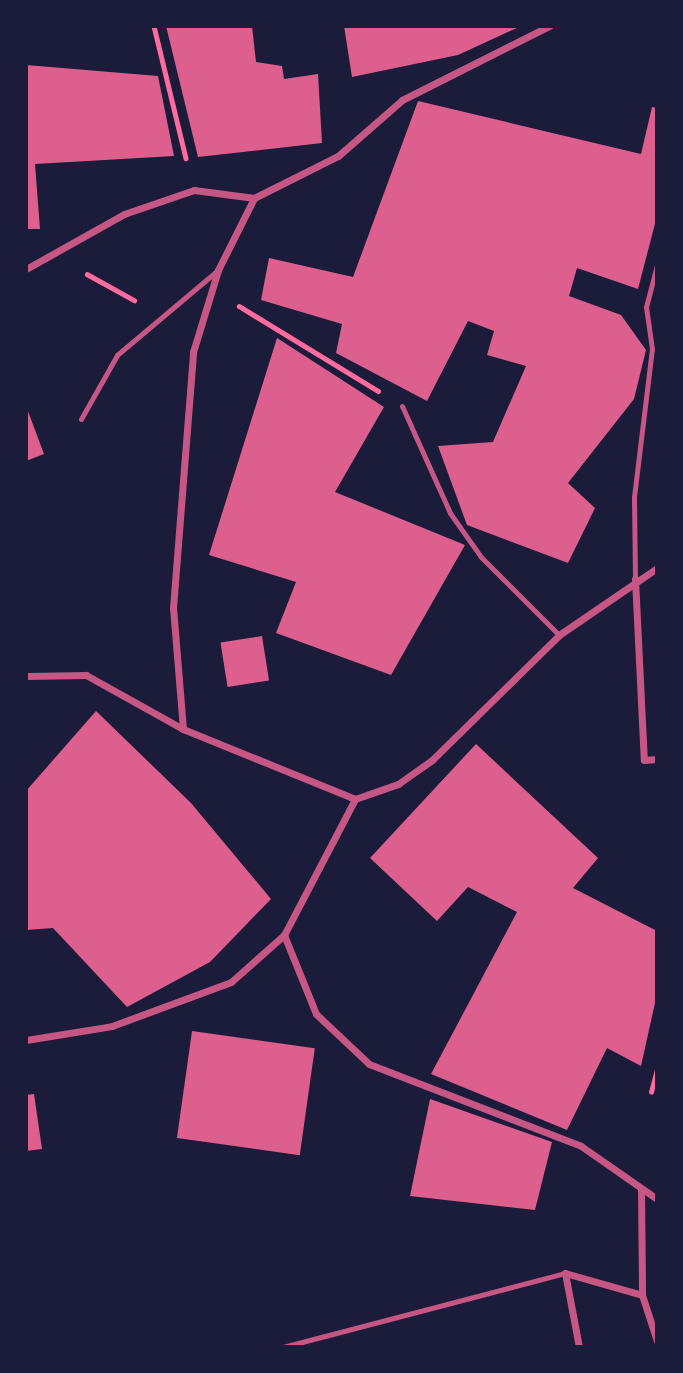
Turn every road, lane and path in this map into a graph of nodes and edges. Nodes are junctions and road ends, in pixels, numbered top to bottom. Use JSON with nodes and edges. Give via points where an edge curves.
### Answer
{"nodes":[{"id":1,"x":154,"y":26,"type":"edge"},
{"id":2,"x":549,"y":26,"type":"edge"},
{"id":3,"x":194,"y":190,"type":"junction"},
{"id":4,"x":254,"y":198,"type":"junction"},
{"id":5,"x":53,"y":254,"type":"junction"},
{"id":6,"x":657,"y":265,"type":"edge"},
{"id":7,"x":26,"y":269,"type":"edge"},
{"id":8,"x":218,"y":270,"type":"junction"},
{"id":9,"x":212,"y":289,"type":"junction"},
{"id":10,"x":160,"y":314,"type":"junction"},
{"id":11,"x":402,"y":406,"type":"joint"},
{"id":12,"x":81,"y":419,"type":"dead end"},
{"id":13,"x":657,"y":568,"type":"edge"},
{"id":14,"x":635,"y":579,"type":"junction"},
{"id":15,"x":559,"y":635,"type":"junction"},
{"id":16,"x":26,"y":676,"type":"edge"},
{"id":17,"x":183,"y":729,"type":"junction"},
{"id":18,"x":657,"y":759,"type":"edge"},
{"id":19,"x":355,"y":799,"type":"junction"},
{"id":20,"x":284,"y":935,"type":"junction"},
{"id":21,"x":26,"y":1040,"type":"edge"},
{"id":22,"x":657,"y":1070,"type":"edge"},
{"id":23,"x":651,"y":1092,"type":"dead end"},
{"id":24,"x":641,"y":1191,"type":"junction"},
{"id":25,"x":657,"y":1199,"type":"edge"},
{"id":26,"x":565,"y":1273,"type":"junction"},
{"id":27,"x":642,"y":1295,"type":"junction"},
{"id":28,"x":657,"y":1340,"type":"edge"},
{"id":29,"x":283,"y":1347,"type":"edge"},
{"id":30,"x":579,"y":1347,"type":"edge"}],
"edges":[{"from":1,"to":3,"type":"path"},
{"from":2,"to":4,"type":"street","via":[[402,100],[338,156]]},
{"from":3,"to":4,"type":"street"},
{"from":3,"to":5,"type":"street","via":[[124,214]]},
{"from":4,"to":8,"type":"street"},
{"from":5,"to":7,"type":"street"},
{"from":5,"to":10,"type":"path"},
{"from":6,"to":14,"type":"lane","via":[[646,307],[652,349],[634,497]]},
{"from":8,"to":9,"type":"street"},
{"from":8,"to":10,"type":"lane"},
{"from":9,"to":11,"type":"path"},
{"from":9,"to":17,"type":"street","via":[[193,352],[173,608]]},
{"from":10,"to":12,"type":"lane","via":[[117,355]]},
{"from":11,"to":15,"type":"lane","via":[[450,513],[481,557]]},
{"from":13,"to":14,"type":"street"},
{"from":14,"to":15,"type":"street"},
{"from":14,"to":18,"type":"street","via":[[644,760]]},
{"from":15,"to":19,"type":"street","via":[[432,760],[398,784]]},
{"from":16,"to":17,"type":"street","via":[[86,675]]},
{"from":17,"to":19,"type":"street"},
{"from":19,"to":20,"type":"street"},
{"from":20,"to":21,"type":"street","via":[[230,982],[112,1026]]},
{"from":20,"to":24,"type":"street","via":[[316,1014],[369,1064],[581,1146]]},
{"from":22,"to":23,"type":"path"},
{"from":24,"to":25,"type":"street"},
{"from":24,"to":27,"type":"street"},
{"from":26,"to":27,"type":"street"},
{"from":26,"to":29,"type":"lane"},
{"from":26,"to":30,"type":"street"},
{"from":27,"to":28,"type":"street"}]}
